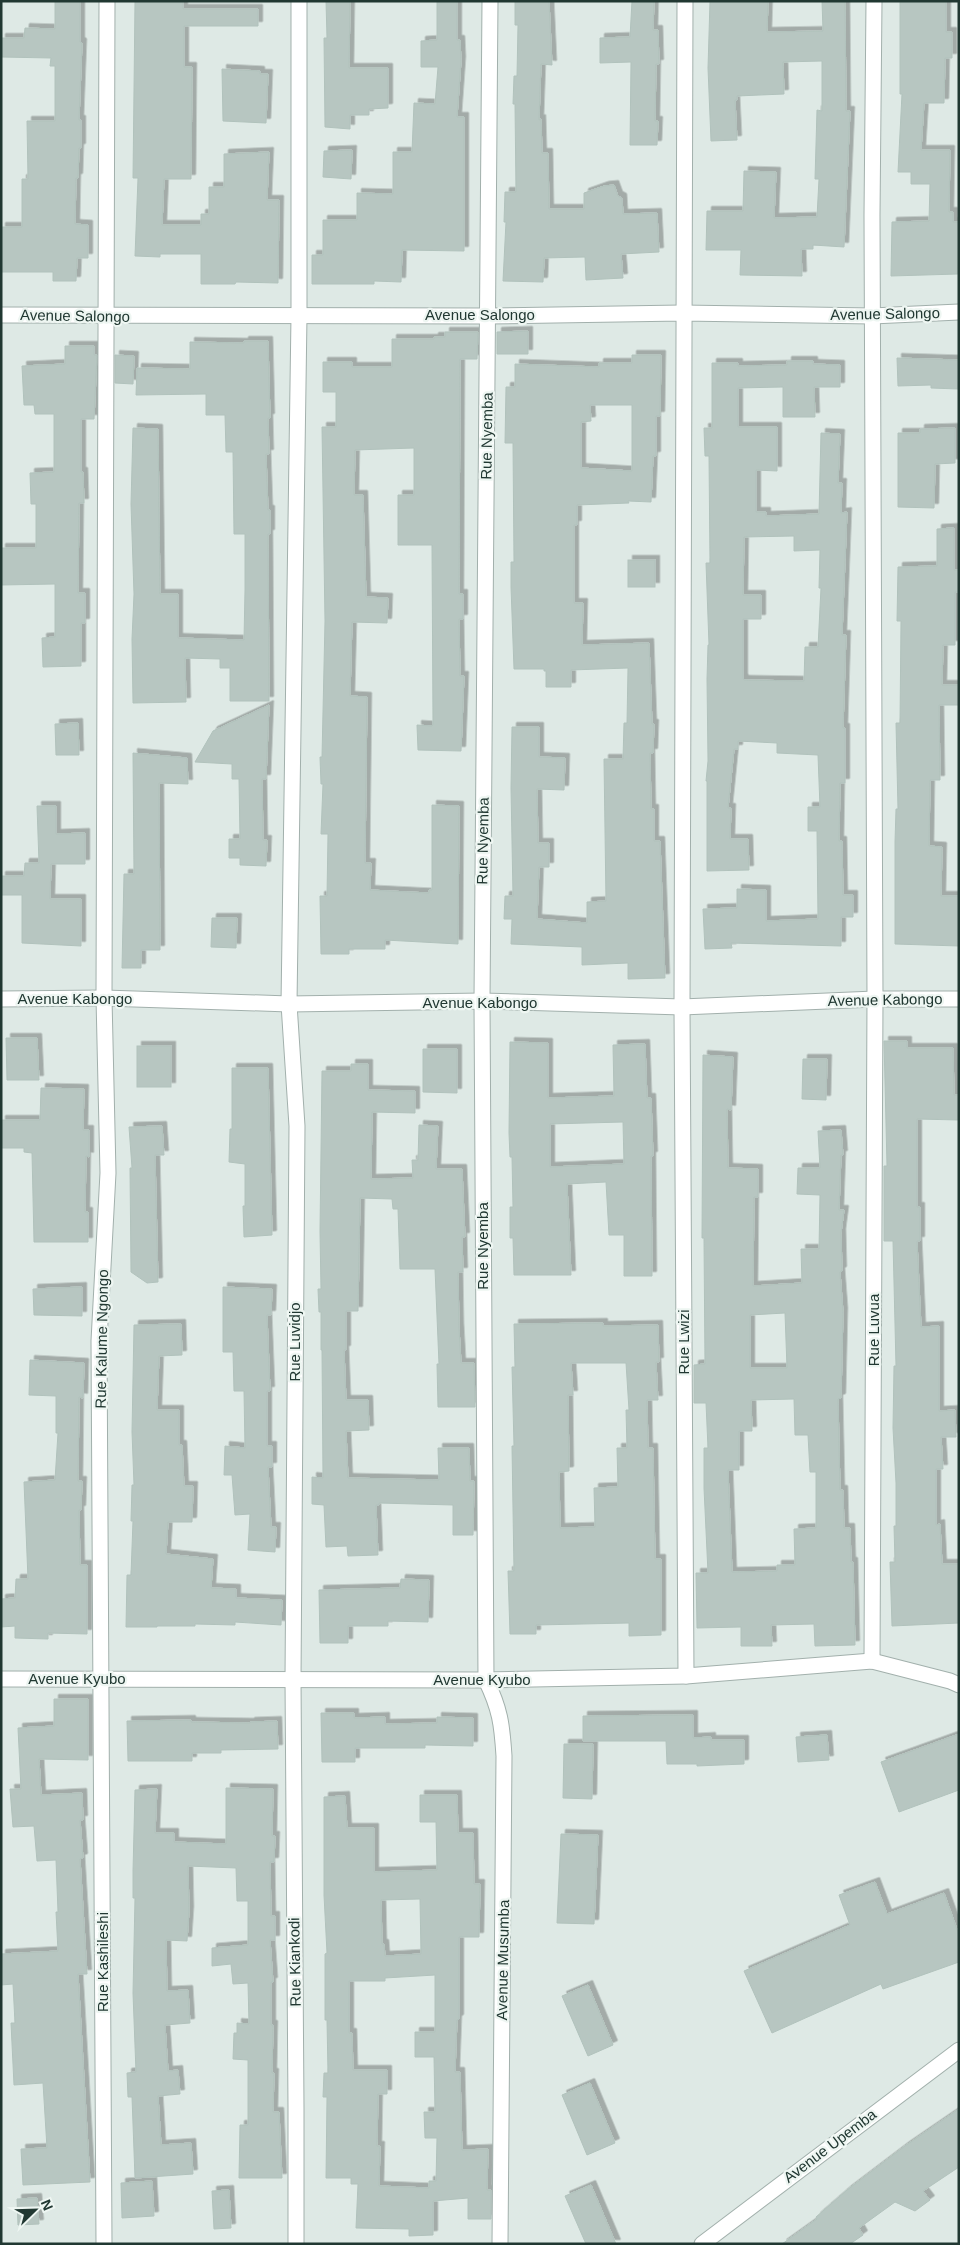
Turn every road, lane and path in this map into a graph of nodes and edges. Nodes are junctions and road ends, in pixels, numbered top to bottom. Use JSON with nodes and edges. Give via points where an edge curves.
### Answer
{"nodes":[{"id":1,"x":107,"y":1,"type":"edge"},
{"id":2,"x":299,"y":1,"type":"edge"},
{"id":3,"x":490,"y":1,"type":"edge"},
{"id":4,"x":684,"y":1,"type":"edge"},
{"id":5,"x":874,"y":1,"type":"edge"},
{"id":6,"x":682,"y":312,"type":"junction"},
{"id":7,"x":959,"y":312,"type":"edge"},
{"id":8,"x":1,"y":315,"type":"edge"},
{"id":9,"x":299,"y":316,"type":"junction"},
{"id":10,"x":488,"y":316,"type":"junction"},
{"id":11,"x":872,"y":316,"type":"junction"},
{"id":12,"x":107,"y":317,"type":"junction"},
{"id":13,"x":104,"y":998,"type":"junction"},
{"id":14,"x":1,"y":999,"type":"edge"},
{"id":15,"x":875,"y":999,"type":"junction"},
{"id":16,"x":959,"y":999,"type":"edge"},
{"id":17,"x":482,"y":1002,"type":"junction"},
{"id":18,"x":289,"y":1004,"type":"junction"},
{"id":19,"x":682,"y":1007,"type":"junction"},
{"id":20,"x":872,"y":1661,"type":"junction"},
{"id":21,"x":686,"y":1676,"type":"junction"},
{"id":22,"x":1,"y":1679,"type":"edge"},
{"id":23,"x":102,"y":1679,"type":"junction"},
{"id":24,"x":293,"y":1679,"type":"junction"},
{"id":25,"x":486,"y":1680,"type":"junction"},
{"id":26,"x":959,"y":1685,"type":"edge"},
{"id":27,"x":959,"y":2050,"type":"edge"},
{"id":28,"x":104,"y":2244,"type":"edge"},
{"id":29,"x":296,"y":2244,"type":"edge"},
{"id":30,"x":500,"y":2244,"type":"edge"},
{"id":31,"x":702,"y":2244,"type":"edge"}],
"edges":[{"from":1,"to":12,"type":"street","name":"Rue Kalume Ngongo"},
{"from":2,"to":9,"type":"street","name":"Rue Luvidjo"},
{"from":3,"to":10,"type":"street","name":"Rue Nyemba"},
{"from":4,"to":6,"type":"street","name":"Rue Lwizi"},
{"from":5,"to":11,"type":"street","name":"Rue Luvua"},
{"from":6,"to":10,"type":"street","name":"Avenue Salongo"},
{"from":6,"to":11,"type":"street","name":"Avenue Salongo"},
{"from":6,"to":19,"type":"street","name":"Rue Lwizi"},
{"from":7,"to":11,"type":"street","name":"Avenue Salongo"},
{"from":8,"to":12,"type":"street","name":"Avenue Salongo"},
{"from":9,"to":10,"type":"street","name":"Avenue Salongo"},
{"from":9,"to":12,"type":"street","name":"Avenue Salongo"},
{"from":9,"to":18,"type":"street","name":"Rue Luvidjo"},
{"from":10,"to":17,"type":"street","name":"Rue Nyemba"},
{"from":11,"to":15,"type":"street","name":"Rue Luvua"},
{"from":12,"to":13,"type":"street","name":"Rue Kalume Ngongo"},
{"from":13,"to":14,"type":"street","name":"Avenue Kabongo"},
{"from":13,"to":18,"type":"street","name":"Avenue Kabongo"},
{"from":13,"to":23,"type":"street","name":"Rue Kalume Ngongo","via":[[108,1173],[100,1341]]},
{"from":15,"to":16,"type":"street","name":"Avenue Kabongo"},
{"from":15,"to":19,"type":"street","name":"Avenue Kabongo"},
{"from":15,"to":20,"type":"street","name":"Rue Luvua"},
{"from":17,"to":18,"type":"street","name":"Avenue Kabongo"},
{"from":17,"to":19,"type":"street","name":"Avenue Kabongo"},
{"from":17,"to":25,"type":"street","name":"Rue Nyemba"},
{"from":18,"to":24,"type":"street","name":"Rue Luvidjo","via":[[297,1126]]},
{"from":19,"to":21,"type":"street","name":"Rue Lwizi"},
{"from":20,"to":21,"type":"street","name":"Avenue Kyubo"},
{"from":20,"to":26,"type":"street","name":"Avenue Kyubo"},
{"from":21,"to":25,"type":"street","name":"Avenue Kyubo"},
{"from":22,"to":23,"type":"street","name":"Avenue Kyubo"},
{"from":23,"to":24,"type":"street","name":"Avenue Kyubo"},
{"from":23,"to":28,"type":"street","name":"Rue Kashileshi"},
{"from":24,"to":25,"type":"street","name":"Avenue Kyubo"},
{"from":24,"to":29,"type":"street","name":"Rue Kiankodi"},
{"from":25,"to":30,"type":"street","name":"Avenue Musumba","via":[[498,1703],[504,1756]]},
{"from":27,"to":31,"type":"street","name":"Avenue Upemba"}]}
